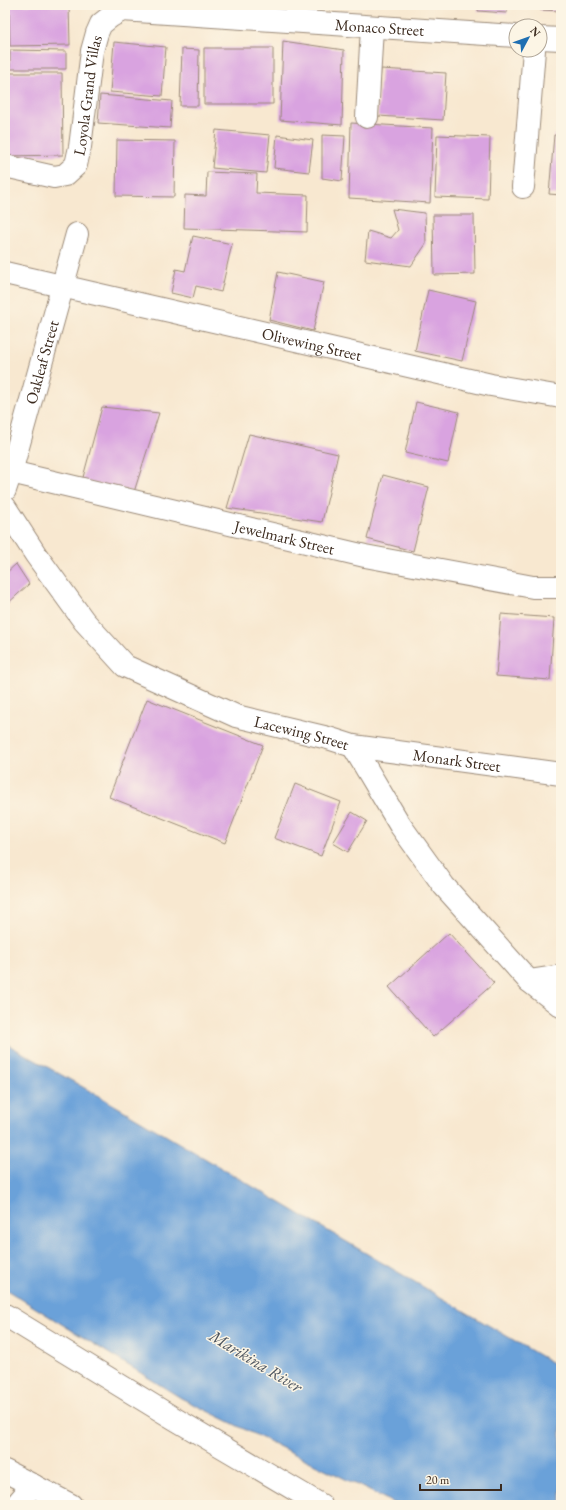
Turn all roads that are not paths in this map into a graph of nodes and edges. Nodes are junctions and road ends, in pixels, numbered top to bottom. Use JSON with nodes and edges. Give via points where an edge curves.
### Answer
{"nodes":[{"id":1,"x":123,"y":8,"type":"edge"},
{"id":2,"x":372,"y":26,"type":"junction"},
{"id":3,"x":508,"y":35,"type":"edge"},
{"id":4,"x":548,"y":38,"type":"edge"},
{"id":5,"x":561,"y":39,"type":"edge"},
{"id":6,"x":533,"y":58,"type":"edge"},
{"id":7,"x":367,"y":117,"type":"dead end"},
{"id":8,"x":5,"y":166,"type":"edge"},
{"id":9,"x":523,"y":187,"type":"dead end"},
{"id":10,"x":77,"y":234,"type":"dead end"},
{"id":11,"x":5,"y":273,"type":"edge"},
{"id":12,"x":63,"y":287,"type":"junction"},
{"id":13,"x":561,"y":397,"type":"edge"},
{"id":14,"x":8,"y":481,"type":"edge"},
{"id":15,"x":5,"y":507,"type":"edge"},
{"id":16,"x":561,"y":588,"type":"edge"},
{"id":17,"x":353,"y":746,"type":"junction"},
{"id":18,"x":561,"y":774,"type":"edge"},
{"id":19,"x":561,"y":976,"type":"edge"},
{"id":20,"x":529,"y":981,"type":"junction"},
{"id":21,"x":561,"y":1006,"type":"edge"},
{"id":22,"x":5,"y":1315,"type":"edge"},
{"id":23,"x":5,"y":1470,"type":"edge"},
{"id":24,"x":33,"y":1485,"type":"junction"},
{"id":25,"x":16,"y":1505,"type":"edge"},
{"id":26,"x":71,"y":1505,"type":"edge"},
{"id":27,"x":321,"y":1505,"type":"edge"}],
"edges":[{"from":1,"to":2,"type":"street","name":"Monaco Street"},
{"from":1,"to":8,"type":"street","name":"Loyola Grand Villas","via":[[101,24],[97,33],[92,51],[76,165],[66,175],[54,177]]},
{"from":2,"to":3,"type":"street","name":"Monaco Street"},
{"from":2,"to":7,"type":"street"},
{"from":4,"to":5,"type":"street"},
{"from":6,"to":9,"type":"street"},
{"from":10,"to":12,"type":"street","name":"Oakleaf Street"},
{"from":11,"to":12,"type":"street"},
{"from":12,"to":13,"type":"street","name":"Olivewing Street","via":[[491,385]]},
{"from":12,"to":14,"type":"street","name":"Oakleaf Street"},
{"from":14,"to":16,"type":"street","name":"Jewelmark Street","via":[[365,556],[533,587]]},
{"from":15,"to":17,"type":"street","name":"Lacewing Street","via":[[84,621],[126,666],[236,716]]},
{"from":17,"to":18,"type":"street","name":"Monark Street"},
{"from":17,"to":20,"type":"street","name":"Lacewing Street","via":[[400,826],[440,880]]},
{"from":19,"to":20,"type":"street"},
{"from":20,"to":21,"type":"street","name":"Lacewing Street"},
{"from":22,"to":27,"type":"street"},
{"from":23,"to":24,"type":"street"},
{"from":24,"to":25,"type":"street"},
{"from":24,"to":26,"type":"street"}]}
